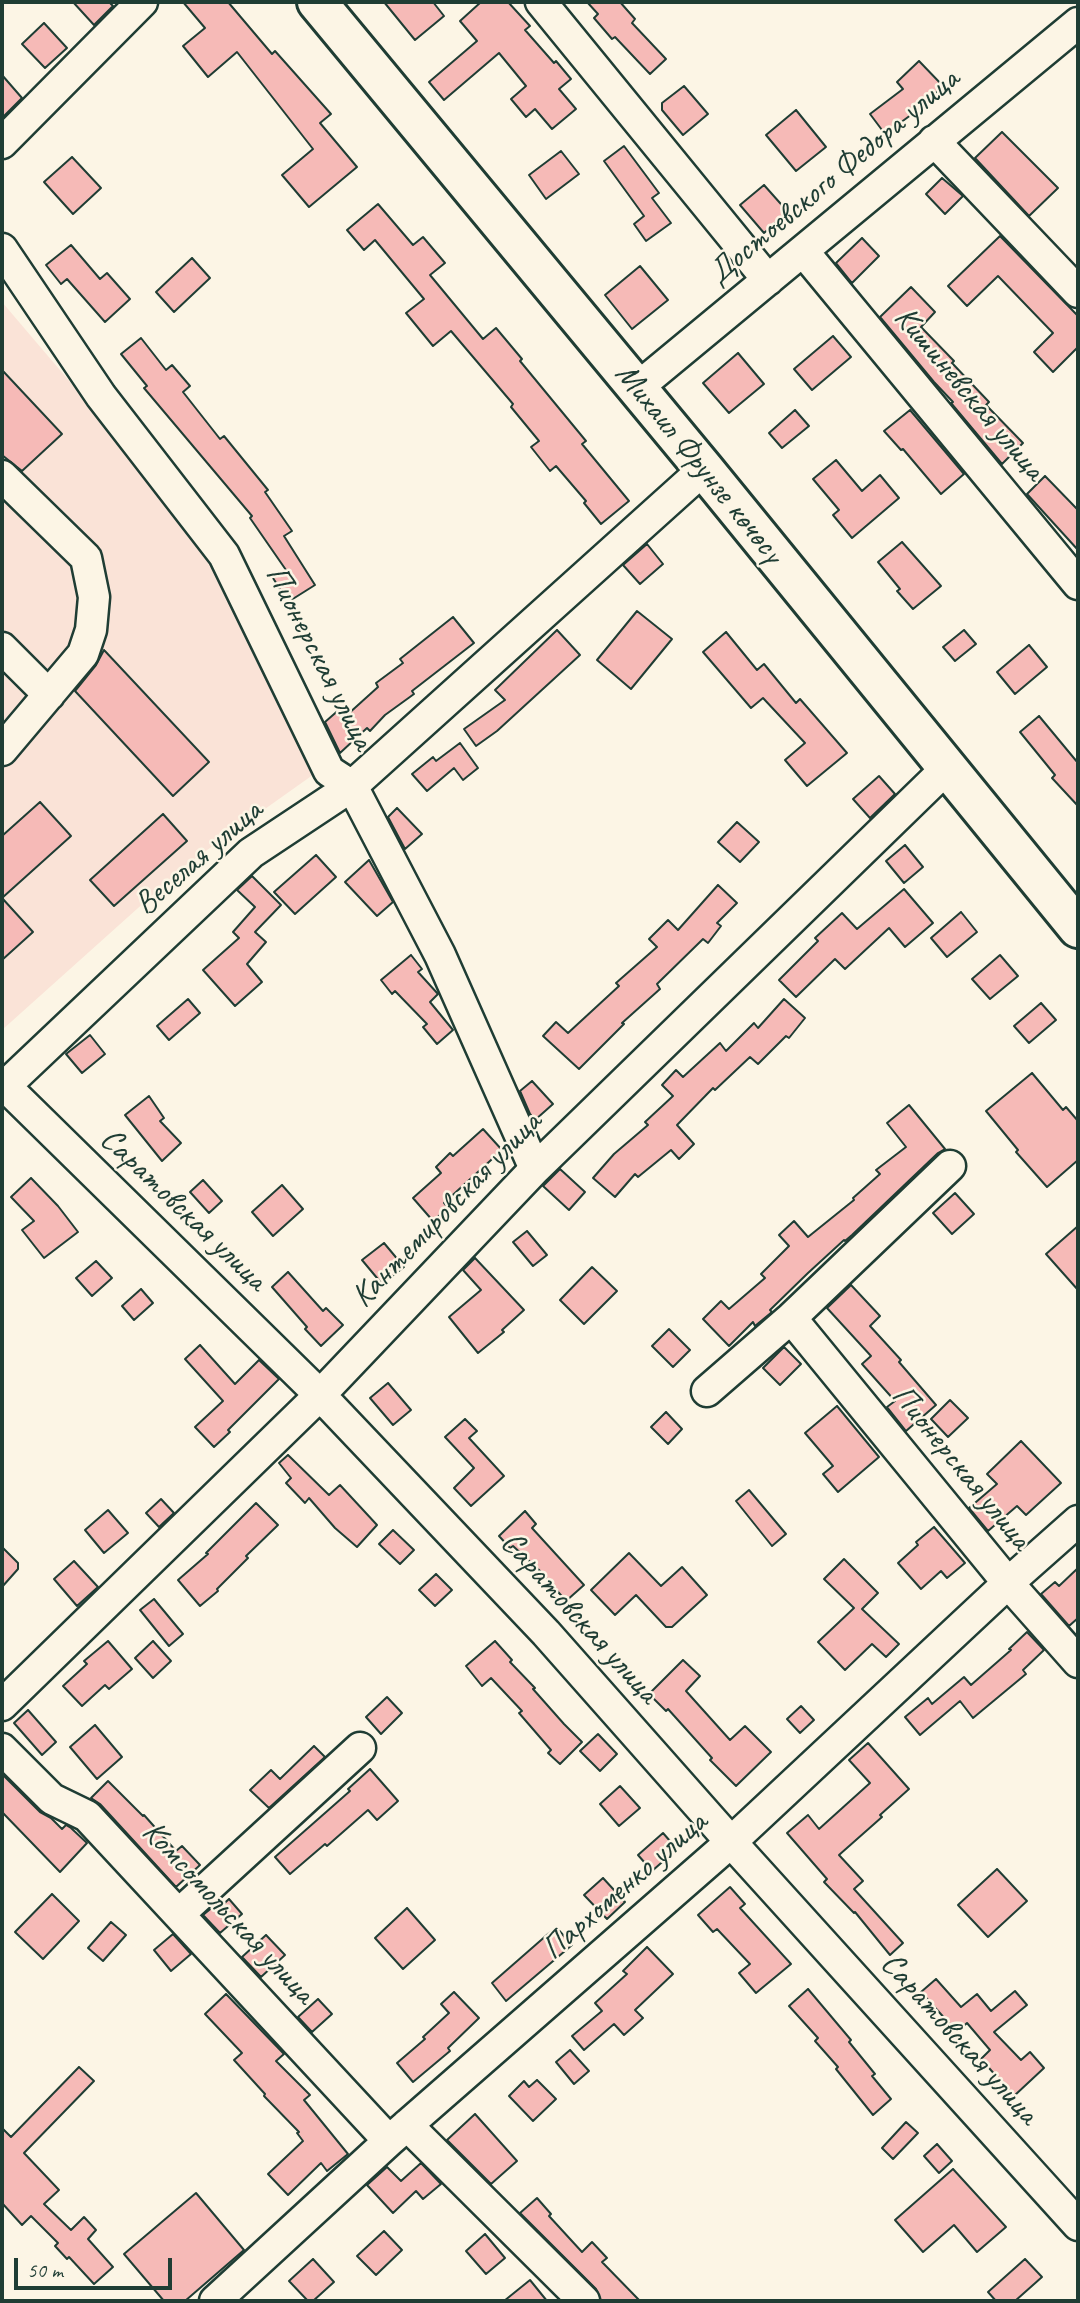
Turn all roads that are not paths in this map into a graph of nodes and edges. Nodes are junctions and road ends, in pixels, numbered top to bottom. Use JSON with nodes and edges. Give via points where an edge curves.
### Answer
{"nodes":[{"id":1,"x":142,"y":2,"type":"edge"},
{"id":2,"x":317,"y":2,"type":"edge"},
{"id":3,"x":541,"y":2,"type":"edge"},
{"id":4,"x":1078,"y":23,"type":"edge"},
{"id":5,"x":934,"y":141,"type":"junction"},
{"id":6,"x":2,"y":143,"type":"edge"},
{"id":7,"x":2,"y":249,"type":"edge"},
{"id":8,"x":803,"y":251,"type":"junction"},
{"id":9,"x":768,"y":280,"type":"junction"},
{"id":10,"x":1078,"y":292,"type":"edge"},
{"id":11,"x":637,"y":388,"type":"junction"},
{"id":12,"x":704,"y":469,"type":"junction"},
{"id":13,"x":2,"y":476,"type":"edge"},
{"id":14,"x":1078,"y":584,"type":"edge"},
{"id":15,"x":2,"y":648,"type":"edge"},
{"id":16,"x":49,"y":695,"type":"junction"},
{"id":17,"x":2,"y":750,"type":"edge"},
{"id":18,"x":948,"y":767,"type":"junction"},
{"id":19,"x":352,"y":786,"type":"junction"},
{"id":20,"x":1078,"y":928,"type":"edge"},
{"id":21,"x":3,"y":1086,"type":"edge"},
{"id":22,"x":950,"y":1166,"type":"dead end"},
{"id":23,"x":535,"y":1169,"type":"junction"},
{"id":24,"x":791,"y":1318,"type":"junction"},
{"id":25,"x":707,"y":1391,"type":"dead end"},
{"id":26,"x":320,"y":1395,"type":"junction"},
{"id":27,"x":1078,"y":1521,"type":"edge"},
{"id":28,"x":1008,"y":1583,"type":"junction"},
{"id":29,"x":1078,"y":1662,"type":"edge"},
{"id":30,"x":2,"y":1705,"type":"edge"},
{"id":31,"x":360,"y":1748,"type":"dead end"},
{"id":32,"x":2,"y":1749,"type":"edge"},
{"id":33,"x":731,"y":1842,"type":"junction"},
{"id":34,"x":179,"y":1914,"type":"junction"},
{"id":35,"x":398,"y":2133,"type":"junction"},
{"id":36,"x":1078,"y":2225,"type":"edge"},
{"id":37,"x":215,"y":2301,"type":"edge"},
{"id":38,"x":584,"y":2301,"type":"edge"}],
"edges":[{"from":1,"to":6,"type":"street"},
{"from":2,"to":11,"type":"main road","name":"Михаил Фрунзе көчөсү"},
{"from":3,"to":9,"type":"street"},
{"from":4,"to":5,"type":"street","name":"Достоевского Федора улица"},
{"from":5,"to":8,"type":"street","name":"Достоевского Федора улица"},
{"from":5,"to":10,"type":"street"},
{"from":7,"to":19,"type":"street","name":"Пионерская улица","via":[[102,396],[224,555],[329,771]]},
{"from":8,"to":9,"type":"street","name":"Достоевского Федора улица"},
{"from":8,"to":14,"type":"street","name":"Кишиневская улица"},
{"from":9,"to":11,"type":"street","name":"Достоевского Федора улица"},
{"from":11,"to":12,"type":"main road","name":"Михаил Фрунзе көчөсү"},
{"from":12,"to":18,"type":"main road","name":"Михаил Фрунзе көчөсү"},
{"from":12,"to":19,"type":"street","name":"Веселая улица"},
{"from":13,"to":16,"type":"street","via":[[86,558],[94,597],[91,630],[83,654]]},
{"from":15,"to":16,"type":"street"},
{"from":16,"to":17,"type":"street"},
{"from":18,"to":20,"type":"main road","name":"Михаил Фрунзе көчөсү"},
{"from":18,"to":23,"type":"street","name":"Кантемировская улица"},
{"from":19,"to":21,"type":"street","name":"Веселая улица","via":[[251,853]]},
{"from":19,"to":23,"type":"street","name":"Пионерская улица","via":[[440,955]]},
{"from":21,"to":26,"type":"street","name":"Саратовская улица"},
{"from":22,"to":24,"type":"street"},
{"from":23,"to":26,"type":"street","name":"Кантемировская улица"},
{"from":24,"to":25,"type":"street"},
{"from":24,"to":28,"type":"street","name":"Пионерская улица"},
{"from":26,"to":30,"type":"street","name":"Кантемировская улица"},
{"from":26,"to":33,"type":"street","name":"Саратовская улица","via":[[546,1633]]},
{"from":27,"to":28,"type":"street","name":"Пархоменко улица"},
{"from":28,"to":29,"type":"street","name":"Пионерская улица"},
{"from":28,"to":33,"type":"street","name":"Пархоменко улица"},
{"from":31,"to":34,"type":"street"},
{"from":32,"to":34,"type":"street","name":"Комсомольская улица","via":[[52,1799],[87,1816]]},
{"from":33,"to":35,"type":"street","name":"Пархоменко улица"},
{"from":33,"to":36,"type":"street","name":"Саратовская улица"},
{"from":34,"to":35,"type":"street","name":"Комсомольская улица"},
{"from":35,"to":37,"type":"street","name":"Пархоменко улица"},
{"from":35,"to":38,"type":"street","name":"Комсомольская улица"}]}
